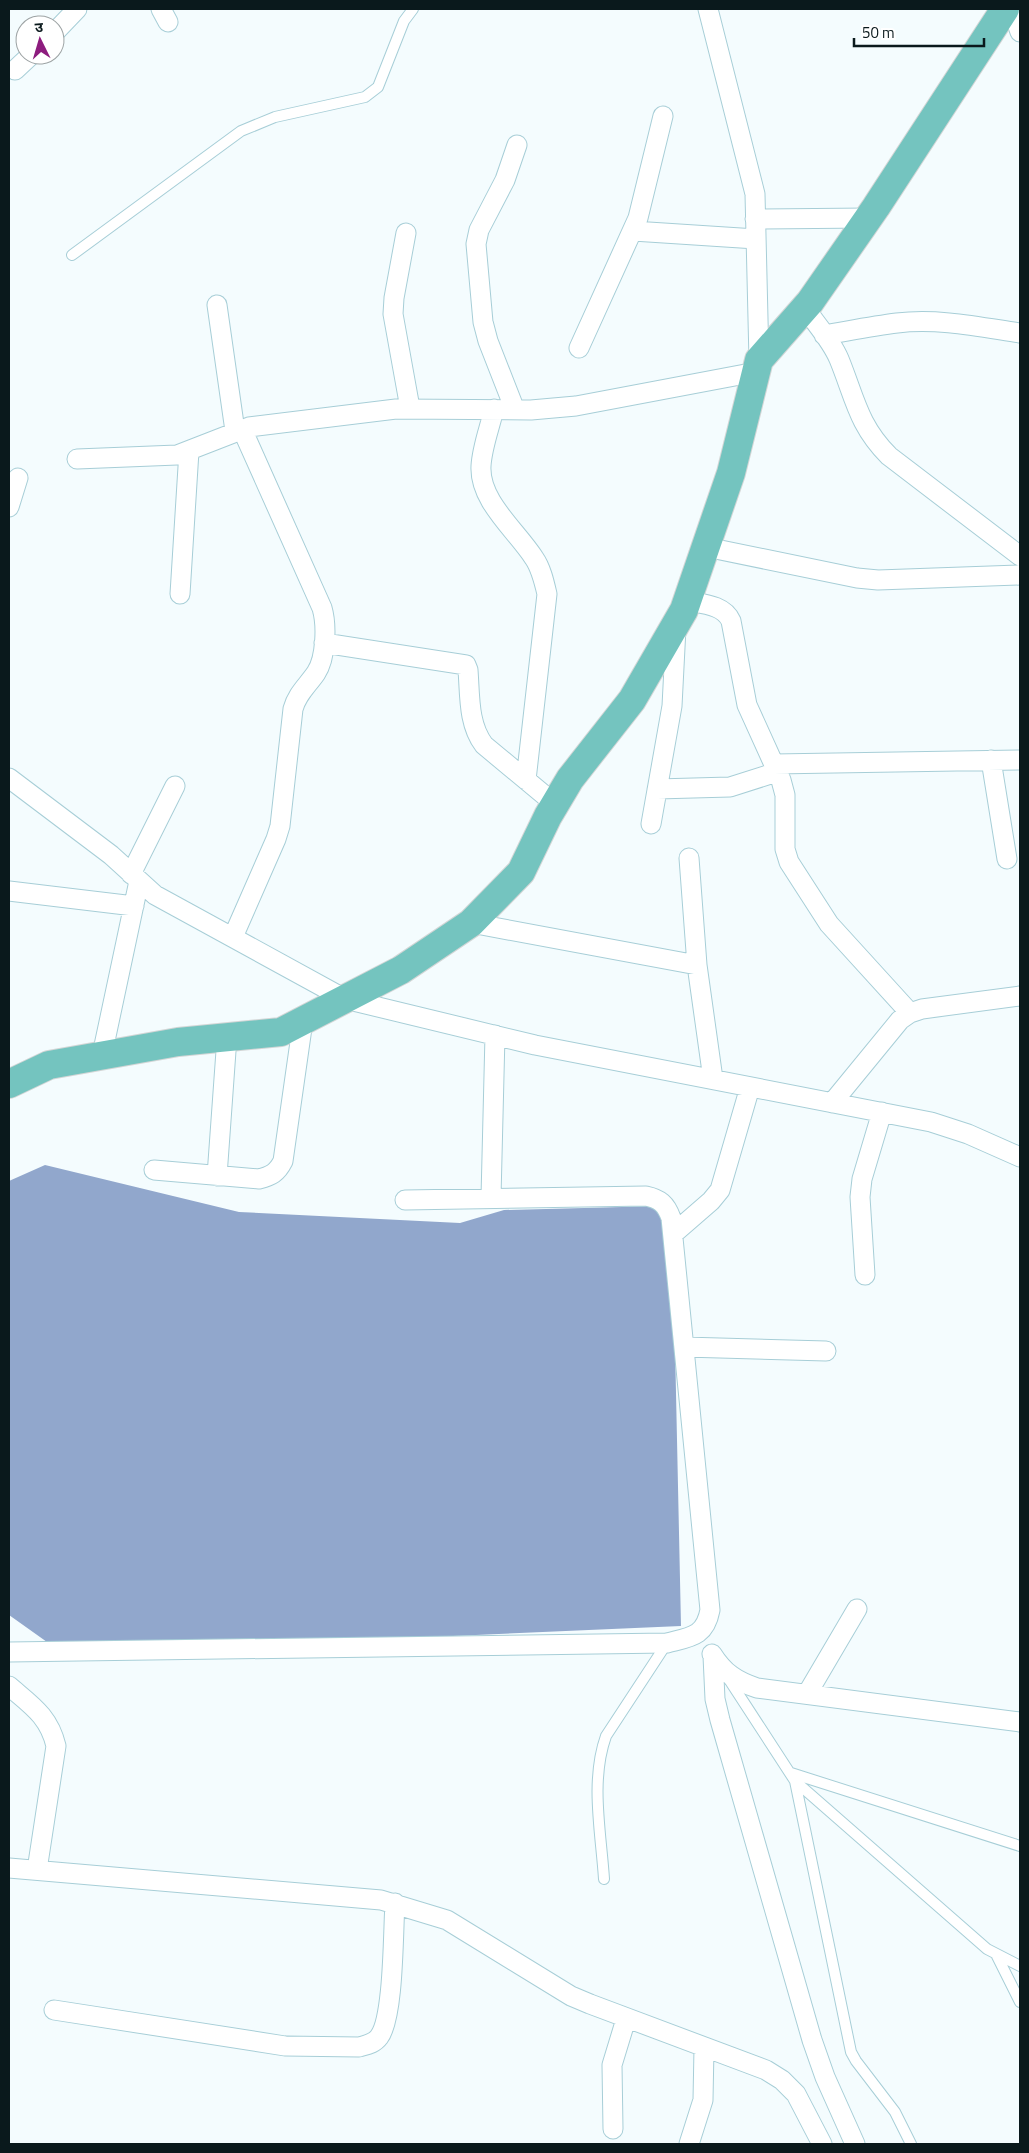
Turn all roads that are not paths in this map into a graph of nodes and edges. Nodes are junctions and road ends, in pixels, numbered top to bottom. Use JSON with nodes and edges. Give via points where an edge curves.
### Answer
{"nodes":[{"id":1,"x":77,"y":9,"type":"edge"},
{"id":2,"x":412,"y":9,"type":"edge"},
{"id":3,"x":708,"y":9,"type":"edge"},
{"id":4,"x":1005,"y":9,"type":"edge"},
{"id":5,"x":1012,"y":9,"type":"edge"},
{"id":6,"x":65,"y":22,"type":"edge"},
{"id":7,"x":1020,"y":32,"type":"edge"},
{"id":8,"x":20,"y":65,"type":"edge"},
{"id":9,"x":15,"y":70,"type":"dead end"},
{"id":10,"x":663,"y":116,"type":"dead end"},
{"id":11,"x":517,"y":145,"type":"dead end"},
{"id":12,"x":868,"y":218,"type":"junction"},
{"id":13,"x":755,"y":219,"type":"junction"},
{"id":14,"x":633,"y":231,"type":"junction"},
{"id":15,"x":406,"y":233,"type":"dead end"},
{"id":16,"x":756,"y":239,"type":"junction"},
{"id":17,"x":72,"y":255,"type":"dead end"},
{"id":18,"x":217,"y":305,"type":"dead end"},
{"id":19,"x":804,"y":308,"type":"junction"},
{"id":20,"x":1020,"y":333,"type":"edge"},
{"id":21,"x":824,"y":335,"type":"junction"},
{"id":22,"x":579,"y":348,"type":"dead end"},
{"id":23,"x":757,"y":366,"type":"junction"},
{"id":24,"x":410,"y":408,"type":"junction"},
{"id":25,"x":494,"y":409,"type":"junction"},
{"id":26,"x":515,"y":410,"type":"junction"},
{"id":27,"x":238,"y":430,"type":"junction"},
{"id":28,"x":189,"y":451,"type":"junction"},
{"id":29,"x":77,"y":459,"type":"dead end"},
{"id":30,"x":18,"y":478,"type":"dead end"},
{"id":31,"x":9,"y":507,"type":"edge"},
{"id":32,"x":706,"y":547,"type":"junction"},
{"id":33,"x":1020,"y":556,"type":"edge"},
{"id":34,"x":1020,"y":575,"type":"edge"},
{"id":35,"x":180,"y":594,"type":"dead end"},
{"id":36,"x":682,"y":612,"type":"junction"},
{"id":37,"x":324,"y":643,"type":"junction"},
{"id":38,"x":992,"y":760,"type":"junction"},
{"id":39,"x":1020,"y":760,"type":"edge"},
{"id":40,"x":775,"y":768,"type":"junction"},
{"id":41,"x":9,"y":778,"type":"edge"},
{"id":42,"x":526,"y":780,"type":"junction"},
{"id":43,"x":175,"y":786,"type":"dead end"},
{"id":44,"x":657,"y":789,"type":"junction"},
{"id":45,"x":555,"y":804,"type":"junction"},
{"id":46,"x":651,"y":824,"type":"dead end"},
{"id":47,"x":689,"y":858,"type":"dead end"},
{"id":48,"x":1007,"y":859,"type":"dead end"},
{"id":49,"x":135,"y":878,"type":"junction"},
{"id":50,"x":9,"y":891,"type":"edge"},
{"id":51,"x":134,"y":906,"type":"junction"},
{"id":52,"x":471,"y":923,"type":"junction"},
{"id":53,"x":232,"y":937,"type":"junction"},
{"id":54,"x":697,"y":965,"type":"junction"},
{"id":55,"x":1020,"y":996,"type":"edge"},
{"id":56,"x":345,"y":999,"type":"junction"},
{"id":57,"x":910,"y":1013,"type":"junction"},
{"id":58,"x":303,"y":1021,"type":"junction"},
{"id":59,"x":494,"y":1035,"type":"junction"},
{"id":60,"x":227,"y":1037,"type":"junction"},
{"id":61,"x":102,"y":1055,"type":"junction"},
{"id":62,"x":713,"y":1079,"type":"junction"},
{"id":63,"x":9,"y":1084,"type":"edge"},
{"id":64,"x":750,"y":1087,"type":"junction"},
{"id":65,"x":832,"y":1103,"type":"junction"},
{"id":66,"x":882,"y":1112,"type":"junction"},
{"id":67,"x":1020,"y":1157,"type":"edge"},
{"id":68,"x":154,"y":1170,"type":"dead end"},
{"id":69,"x":217,"y":1176,"type":"junction"},
{"id":70,"x":491,"y":1197,"type":"junction"},
{"id":71,"x":405,"y":1200,"type":"dead end"},
{"id":72,"x":673,"y":1234,"type":"junction"},
{"id":73,"x":865,"y":1275,"type":"dead end"},
{"id":74,"x":684,"y":1347,"type":"junction"},
{"id":75,"x":826,"y":1351,"type":"dead end"},
{"id":76,"x":857,"y":1609,"type":"dead end"},
{"id":77,"x":699,"y":1634,"type":"junction"},
{"id":78,"x":666,"y":1643,"type":"junction"},
{"id":79,"x":9,"y":1652,"type":"edge"},
{"id":80,"x":717,"y":1662,"type":"junction"},
{"id":81,"x":9,"y":1686,"type":"edge"},
{"id":82,"x":807,"y":1694,"type":"junction"},
{"id":83,"x":1020,"y":1722,"type":"edge"},
{"id":84,"x":793,"y":1777,"type":"junction"},
{"id":85,"x":1020,"y":1846,"type":"edge"},
{"id":86,"x":9,"y":1868,"type":"edge"},
{"id":87,"x":37,"y":1870,"type":"junction"},
{"id":88,"x":604,"y":1879,"type":"dead end"},
{"id":89,"x":395,"y":1904,"type":"junction"},
{"id":90,"x":997,"y":1956,"type":"junction"},
{"id":91,"x":1020,"y":1966,"type":"edge"},
{"id":92,"x":1020,"y":2002,"type":"edge"},
{"id":93,"x":54,"y":2010,"type":"dead end"},
{"id":94,"x":626,"y":2019,"type":"junction"},
{"id":95,"x":704,"y":2048,"type":"junction"},
{"id":96,"x":613,"y":2129,"type":"dead end"},
{"id":97,"x":689,"y":2144,"type":"edge"},
{"id":98,"x":822,"y":2144,"type":"edge"},
{"id":99,"x":855,"y":2144,"type":"edge"},
{"id":100,"x":911,"y":2144,"type":"edge"}],
"edges":[{"from":1,"to":6,"type":"street"},
{"from":2,"to":17,"type":"lane","via":[[404,21],[378,87],[365,97],[275,117],[241,131]]},
{"from":3,"to":13,"type":"street","via":[[752,179]]},
{"from":4,"to":12,"type":"main road"},
{"from":5,"to":7,"type":"street"},
{"from":8,"to":9,"type":"street"},
{"from":10,"to":14,"type":"street"},
{"from":11,"to":26,"type":"street","via":[[506,180],[484,217],[476,244],[483,322]]},
{"from":12,"to":13,"type":"street"},
{"from":12,"to":19,"type":"main road"},
{"from":13,"to":16,"type":"street"},
{"from":14,"to":16,"type":"street"},
{"from":14,"to":22,"type":"street"},
{"from":15,"to":24,"type":"street","via":[[393,314]]},
{"from":16,"to":23,"type":"street"},
{"from":18,"to":27,"type":"street"},
{"from":19,"to":21,"type":"street"},
{"from":19,"to":23,"type":"main road"},
{"from":20,"to":21,"type":"street","via":[[927,322],[898,323]]},
{"from":21,"to":33,"type":"street","via":[[839,358],[863,425],[874,441],[889,456]]},
{"from":23,"to":26,"type":"street","via":[[576,406]]},
{"from":23,"to":32,"type":"main road","via":[[731,473]]},
{"from":24,"to":25,"type":"street"},
{"from":24,"to":27,"type":"street"},
{"from":25,"to":26,"type":"street"},
{"from":25,"to":42,"type":"street","via":[[481,465],[483,482],[489,497],[535,559],[547,594]]},
{"from":27,"to":28,"type":"street"},
{"from":27,"to":37,"type":"street","via":[[322,608],[326,627]]},
{"from":28,"to":29,"type":"street"},
{"from":28,"to":35,"type":"street"},
{"from":30,"to":31,"type":"street"},
{"from":32,"to":34,"type":"street","via":[[878,580]]},
{"from":32,"to":36,"type":"main road"},
{"from":36,"to":40,"type":"street","via":[[721,609],[728,613],[747,705]]},
{"from":36,"to":44,"type":"street","via":[[672,706]]},
{"from":36,"to":45,"type":"main road","via":[[632,700],[570,779]]},
{"from":37,"to":42,"type":"street","via":[[466,665],[476,735]]},
{"from":37,"to":53,"type":"street","via":[[319,668],[299,694],[293,709],[276,839]]},
{"from":38,"to":39,"type":"street"},
{"from":38,"to":40,"type":"street"},
{"from":38,"to":48,"type":"street"},
{"from":40,"to":44,"type":"street","via":[[730,787]]},
{"from":40,"to":57,"type":"street","via":[[785,795],[784,838],[789,862],[829,924]]},
{"from":41,"to":49,"type":"street","via":[[111,855]]},
{"from":42,"to":45,"type":"street"},
{"from":43,"to":49,"type":"street"},
{"from":44,"to":46,"type":"street"},
{"from":45,"to":52,"type":"main road","via":[[520,872]]},
{"from":47,"to":54,"type":"street"},
{"from":49,"to":51,"type":"street"},
{"from":49,"to":53,"type":"street","via":[[155,895]]},
{"from":50,"to":51,"type":"street"},
{"from":51,"to":61,"type":"street"},
{"from":52,"to":54,"type":"street"},
{"from":52,"to":56,"type":"main road","via":[[401,970]]},
{"from":53,"to":56,"type":"street"},
{"from":54,"to":62,"type":"street"},
{"from":55,"to":57,"type":"street"},
{"from":56,"to":58,"type":"main road"},
{"from":56,"to":59,"type":"street"},
{"from":57,"to":65,"type":"street","via":[[900,1020]]},
{"from":58,"to":60,"type":"main road","via":[[281,1032]]},
{"from":58,"to":69,"type":"street","via":[[283,1161],[270,1176],[259,1179]]},
{"from":59,"to":62,"type":"street"},
{"from":59,"to":70,"type":"street"},
{"from":60,"to":61,"type":"main road"},
{"from":60,"to":69,"type":"street"},
{"from":61,"to":63,"type":"main road","via":[[49,1065]]},
{"from":62,"to":64,"type":"street"},
{"from":64,"to":65,"type":"street"},
{"from":64,"to":72,"type":"street","via":[[720,1190]]},
{"from":65,"to":66,"type":"street"},
{"from":66,"to":67,"type":"street","via":[[968,1134]]},
{"from":66,"to":73,"type":"street","via":[[862,1179],[860,1197]]},
{"from":68,"to":69,"type":"street"},
{"from":70,"to":71,"type":"street"},
{"from":70,"to":72,"type":"street","via":[[658,1198],[671,1218]]},
{"from":72,"to":74,"type":"street"},
{"from":74,"to":75,"type":"street"},
{"from":74,"to":77,"type":"street","via":[[710,1610],[708,1622]]},
{"from":76,"to":82,"type":"street"},
{"from":77,"to":78,"type":"street"},
{"from":77,"to":80,"type":"street"},
{"from":78,"to":79,"type":"street"},
{"from":78,"to":88,"type":"lane","via":[[606,1736],[600,1751],[597,1771]]},
{"from":80,"to":82,"type":"street","via":[[740,1683]]},
{"from":80,"to":84,"type":"lane"},
{"from":80,"to":99,"type":"street","via":[[715,1699],[720,1720],[807,2021],[825,2077]]},
{"from":81,"to":87,"type":"street","via":[[44,1717],[56,1746]]},
{"from":82,"to":83,"type":"street"},
{"from":84,"to":85,"type":"lane"},
{"from":84,"to":90,"type":"lane"},
{"from":84,"to":100,"type":"lane","via":[[851,2052],[895,2112]]},
{"from":86,"to":87,"type":"street"},
{"from":87,"to":89,"type":"street","via":[[381,1900]]},
{"from":89,"to":93,"type":"street","via":[[387,2019],[378,2038],[370,2044],[358,2047],[285,2046]]},
{"from":89,"to":94,"type":"street","via":[[447,1920],[570,1996]]},
{"from":90,"to":91,"type":"lane"},
{"from":90,"to":92,"type":"lane"},
{"from":94,"to":95,"type":"street"},
{"from":94,"to":96,"type":"street","via":[[612,2064]]},
{"from":95,"to":97,"type":"street","via":[[703,2100]]},
{"from":95,"to":98,"type":"street","via":[[766,2070],[782,2080],[796,2094]]}]}
